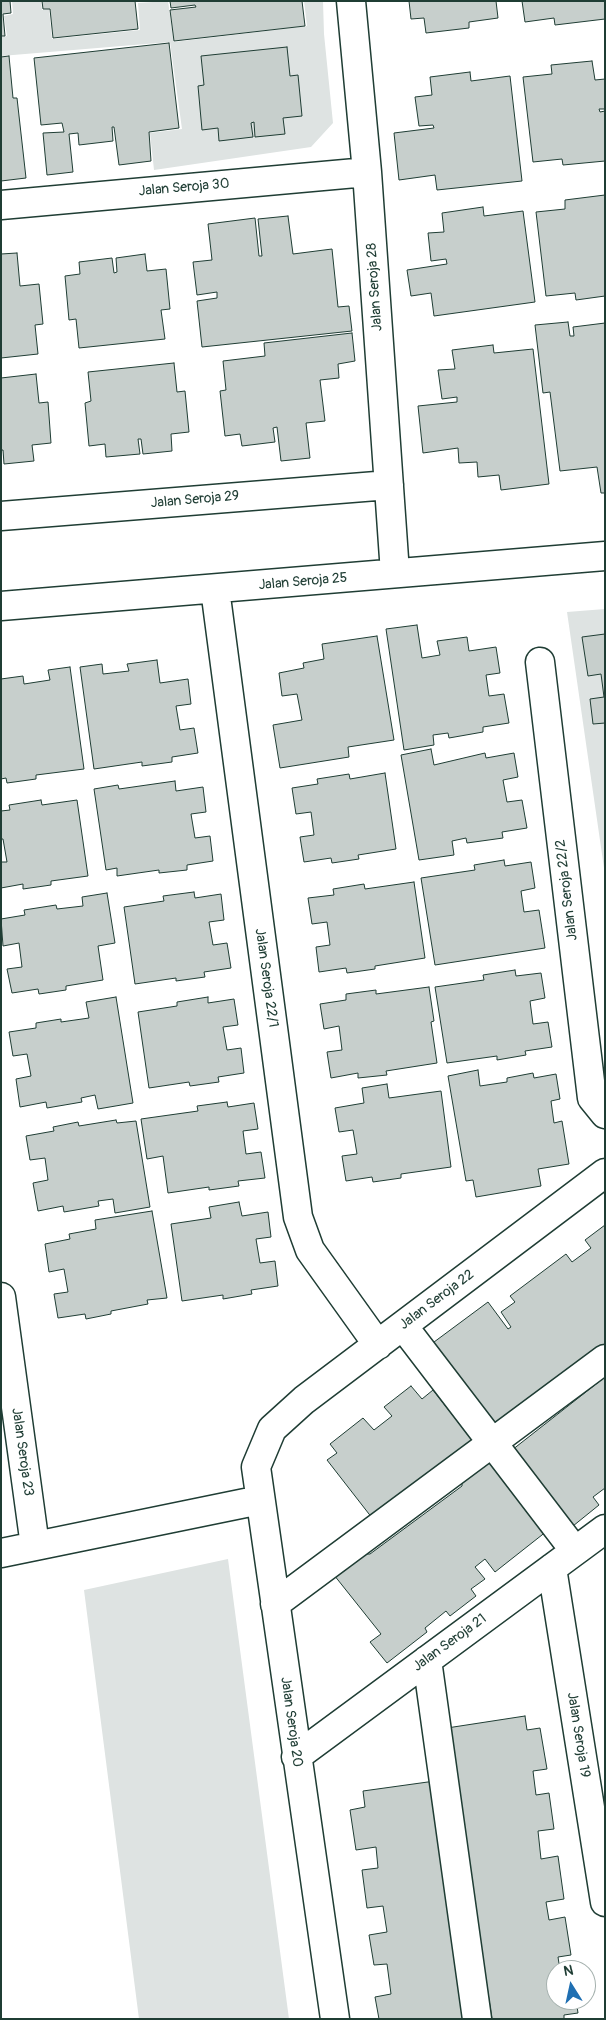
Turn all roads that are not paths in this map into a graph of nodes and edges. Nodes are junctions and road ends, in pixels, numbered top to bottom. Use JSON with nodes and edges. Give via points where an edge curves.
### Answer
{"nodes":[{"id":1,"x":351,"y":1,"type":"edge"},
{"id":2,"x":367,"y":172,"type":"junction"},
{"id":3,"x":1,"y":205,"type":"edge"},
{"id":4,"x":389,"y":485,"type":"junction"},
{"id":5,"x":1,"y":516,"type":"edge"},
{"id":6,"x":605,"y":556,"type":"edge"},
{"id":7,"x":394,"y":574,"type":"junction"},
{"id":8,"x":215,"y":589,"type":"junction"},
{"id":9,"x":1,"y":606,"type":"edge"},
{"id":10,"x":540,"y":662,"type":"dead end"},
{"id":11,"x":605,"y":1114,"type":"edge"},
{"id":12,"x":605,"y":1173,"type":"edge"},
{"id":13,"x":1,"y":1297,"type":"edge"},
{"id":14,"x":403,"y":1326,"type":"junction"},
{"id":15,"x":378,"y":1345,"type":"junction"},
{"id":16,"x":605,"y":1359,"type":"edge"},
{"id":17,"x":272,"y":1429,"type":"joint"},
{"id":18,"x":492,"y":1443,"type":"junction"},
{"id":19,"x":260,"y":1500,"type":"junction"},
{"id":20,"x":605,"y":1529,"type":"edge"},
{"id":21,"x":34,"y":1546,"type":"junction"},
{"id":22,"x":575,"y":1551,"type":"junction"},
{"id":23,"x":1,"y":1553,"type":"edge"},
{"id":24,"x":552,"y":1568,"type":"junction"},
{"id":25,"x":275,"y":1604,"type":"junction"},
{"id":26,"x":427,"y":1660,"type":"junction"},
{"id":27,"x":296,"y":1757,"type":"junction"},
{"id":28,"x":605,"y":1902,"type":"edge"},
{"id":29,"x":335,"y":2019,"type":"edge"},
{"id":30,"x":476,"y":2019,"type":"edge"}],
"edges":[{"from":1,"to":2,"type":"street","name":"Jalan Seroja 28"},
{"from":2,"to":3,"type":"street","name":"Jalan Seroja 30"},
{"from":2,"to":4,"type":"street","name":"Jalan Seroja 28"},
{"from":4,"to":5,"type":"street","name":"Jalan Seroja 29"},
{"from":4,"to":7,"type":"street","name":"Jalan Seroja 28"},
{"from":6,"to":7,"type":"street","name":"Jalan Seroja 25"},
{"from":7,"to":8,"type":"street","name":"Jalan Seroja 25"},
{"from":8,"to":9,"type":"street","name":"Jalan Seroja 25"},
{"from":8,"to":15,"type":"street","name":"Jalan Seroja 22/1","via":[[298,1217],[310,1250]]},
{"from":10,"to":11,"type":"street","name":"Jalan Seroja 22/2","via":[[592,1098]]},
{"from":12,"to":14,"type":"street","name":"Jalan Seroja 22"},
{"from":13,"to":21,"type":"street","name":"Jalan Seroja 23"},
{"from":14,"to":15,"type":"street","name":"Jalan Seroja 22"},
{"from":14,"to":18,"type":"street"},
{"from":15,"to":17,"type":"street","name":"Jalan Seroja 22","via":[[304,1400]]},
{"from":16,"to":18,"type":"street"},
{"from":17,"to":19,"type":"street","name":"Jalan Seroja 20","via":[[256,1466]]},
{"from":18,"to":22,"type":"street"},
{"from":18,"to":25,"type":"street"},
{"from":19,"to":21,"type":"street"},
{"from":19,"to":25,"type":"street","name":"Jalan Seroja 20"},
{"from":20,"to":22,"type":"street","name":"Jalan Seroja 21"},
{"from":21,"to":23,"type":"street"},
{"from":22,"to":24,"type":"street","name":"Jalan Seroja 21"},
{"from":24,"to":26,"type":"street","name":"Jalan Seroja 21"},
{"from":24,"to":28,"type":"street","name":"Jalan Seroja 19"},
{"from":25,"to":27,"type":"street","name":"Jalan Seroja 20"},
{"from":26,"to":27,"type":"street","name":"Jalan Seroja 21"},
{"from":26,"to":30,"type":"street"},
{"from":27,"to":29,"type":"street","name":"Jalan Seroja 20"}]}
